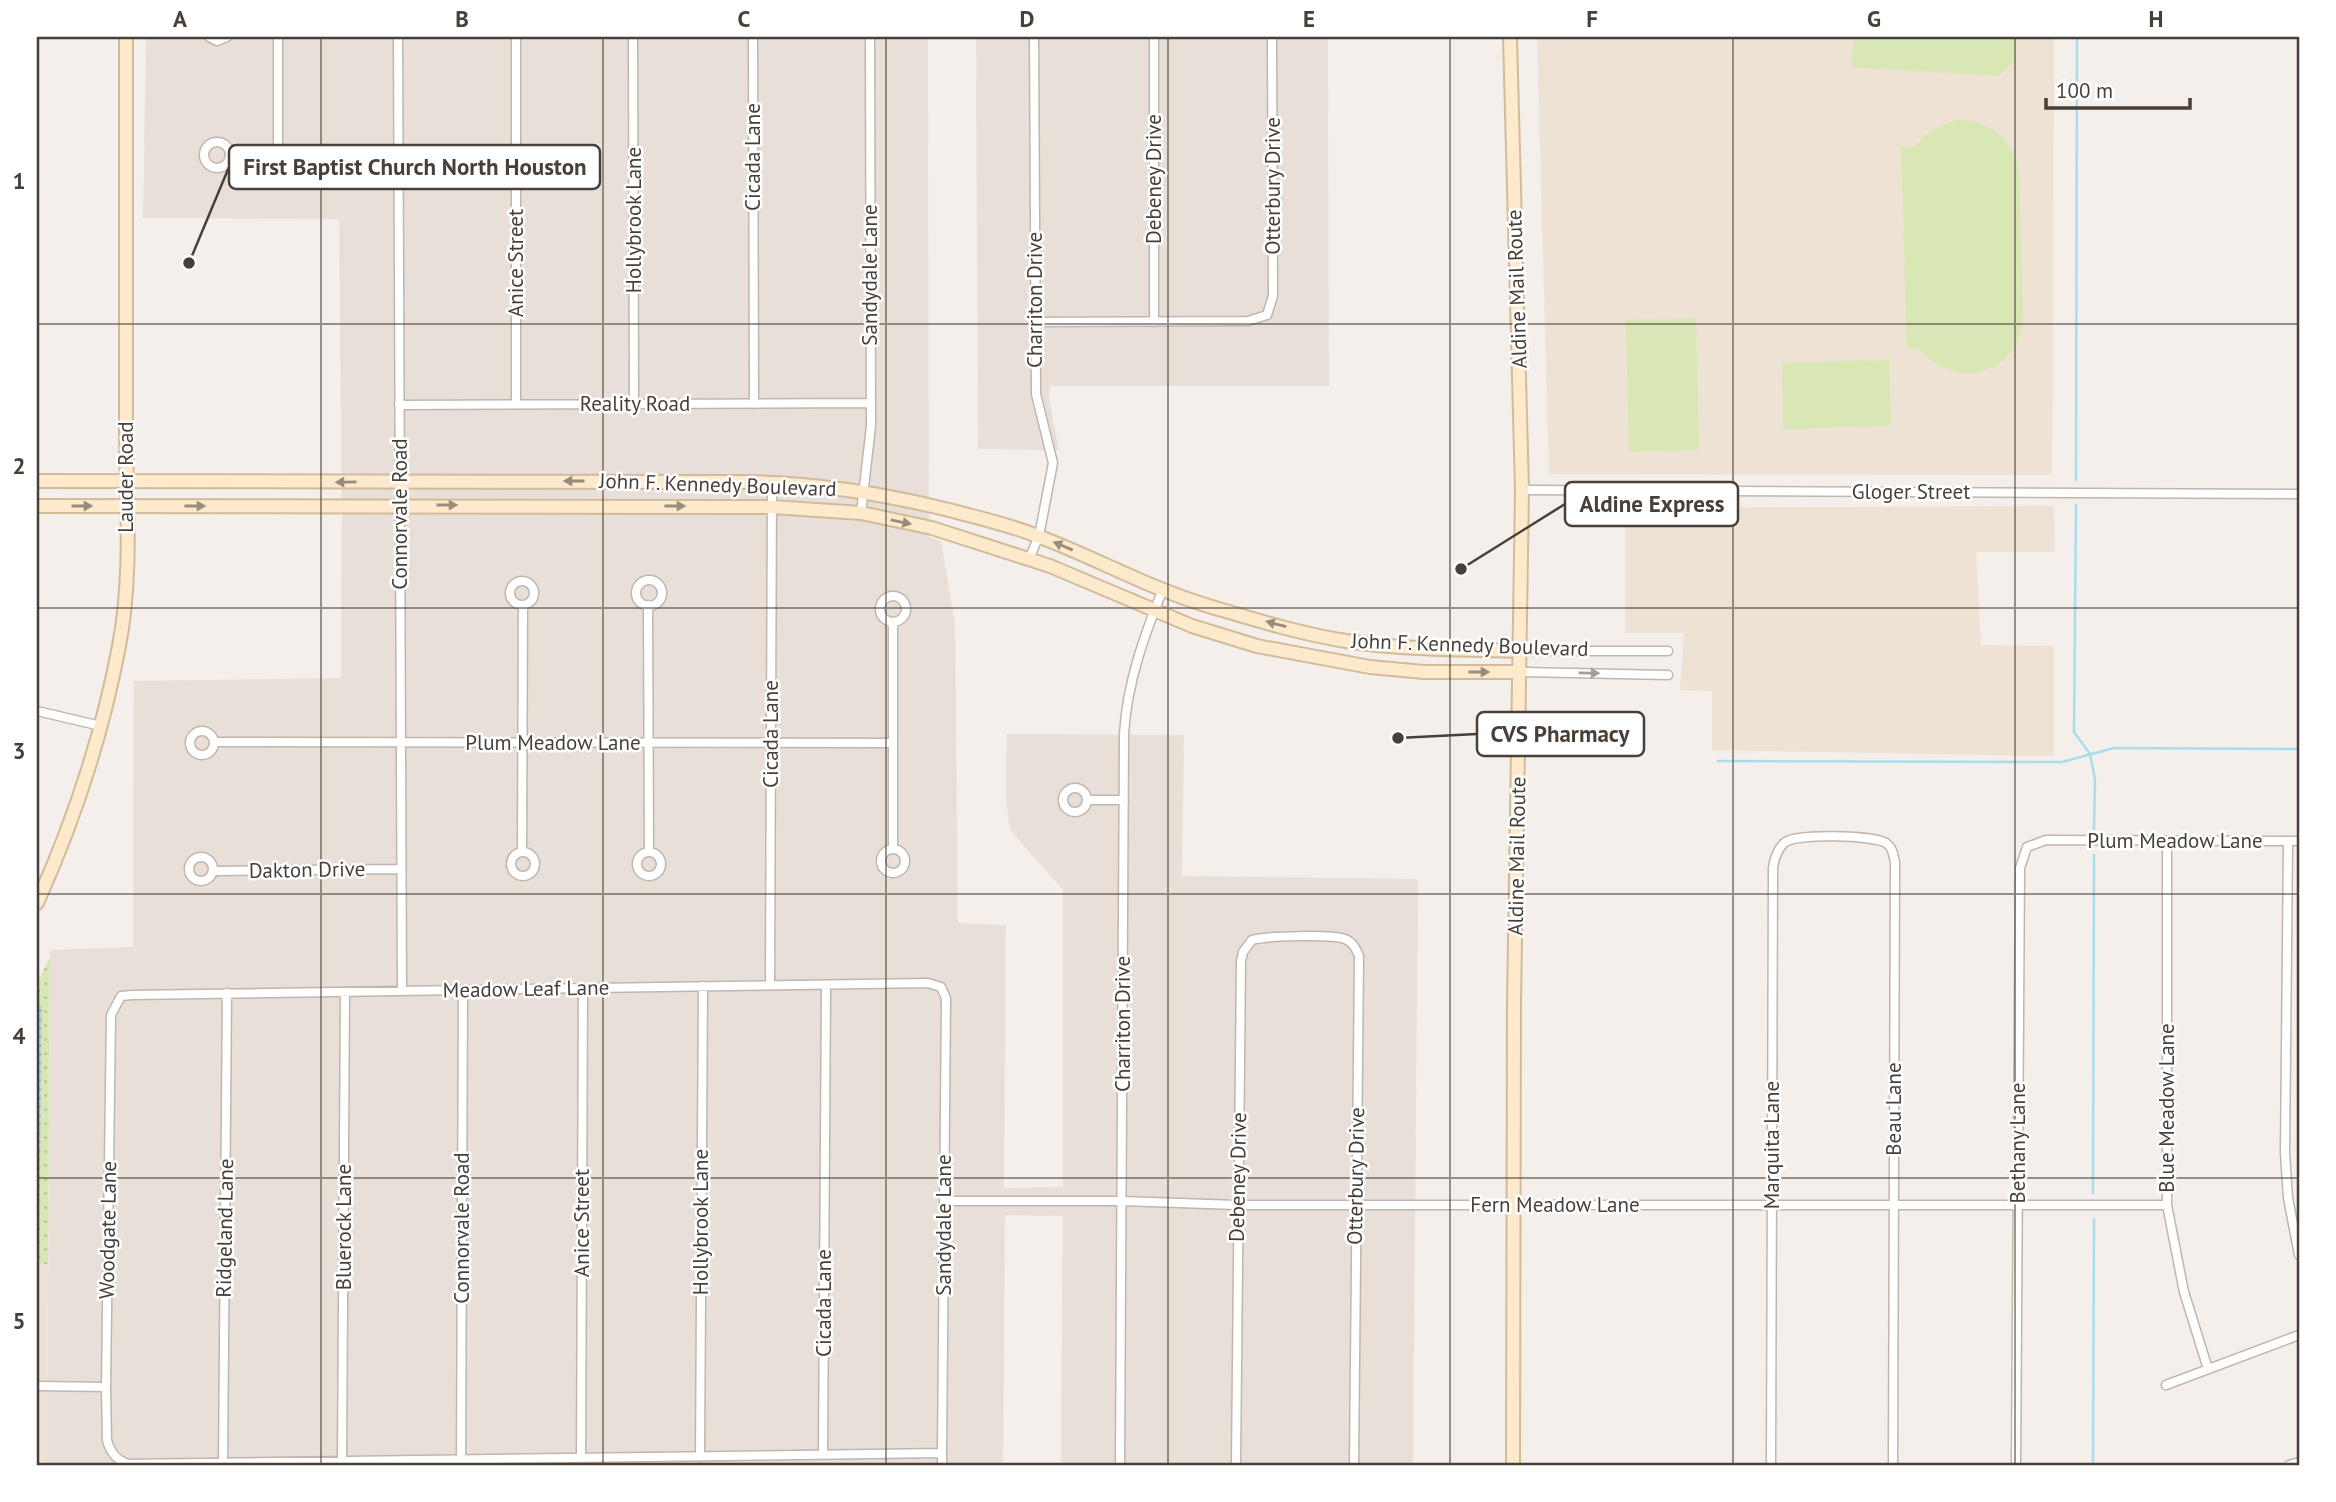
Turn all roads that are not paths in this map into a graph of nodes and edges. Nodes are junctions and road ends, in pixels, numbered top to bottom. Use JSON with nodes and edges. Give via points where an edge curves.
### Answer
{"nodes":[{"id":1,"x":126,"y":37,"type":"edge"},
{"id":2,"x":209,"y":37,"type":"edge"},
{"id":3,"x":227,"y":37,"type":"edge"},
{"id":4,"x":278,"y":37,"type":"edge"},
{"id":5,"x":398,"y":37,"type":"edge"},
{"id":6,"x":516,"y":37,"type":"edge"},
{"id":7,"x":633,"y":37,"type":"edge"},
{"id":8,"x":753,"y":37,"type":"edge"},
{"id":9,"x":870,"y":37,"type":"edge"},
{"id":10,"x":1034,"y":37,"type":"edge"},
{"id":11,"x":1154,"y":37,"type":"edge"},
{"id":12,"x":1272,"y":37,"type":"edge"},
{"id":13,"x":1510,"y":37,"type":"edge"},
{"id":14,"x":398,"y":153,"type":"junction"},
{"id":15,"x":230,"y":155,"type":"dead end"},
{"id":16,"x":278,"y":155,"type":"junction"},
{"id":17,"x":1154,"y":321,"type":"junction"},
{"id":18,"x":1034,"y":322,"type":"junction"},
{"id":19,"x":870,"y":403,"type":"junction"},
{"id":20,"x":516,"y":404,"type":"junction"},
{"id":21,"x":634,"y":404,"type":"junction"},
{"id":22,"x":754,"y":404,"type":"junction"},
{"id":23,"x":399,"y":405,"type":"junction"},
{"id":24,"x":37,"y":481,"type":"edge"},
{"id":25,"x":126,"y":481,"type":"junction"},
{"id":26,"x":400,"y":481,"type":"junction"},
{"id":27,"x":772,"y":482,"type":"junction"},
{"id":28,"x":1522,"y":490,"type":"junction"},
{"id":29,"x":864,"y":492,"type":"junction"},
{"id":30,"x":2299,"y":495,"type":"edge"},
{"id":31,"x":400,"y":505,"type":"junction"},
{"id":32,"x":37,"y":506,"type":"edge"},
{"id":33,"x":127,"y":506,"type":"junction"},
{"id":34,"x":772,"y":507,"type":"junction"},
{"id":35,"x":861,"y":513,"type":"junction"},
{"id":36,"x":1038,"y":536,"type":"junction"},
{"id":37,"x":1029,"y":559,"type":"junction"},
{"id":38,"x":1163,"y":589,"type":"junction"},
{"id":39,"x":523,"y":605,"type":"dead end"},
{"id":40,"x":649,"y":605,"type":"dead end"},
{"id":41,"x":1154,"y":610,"type":"junction"},
{"id":42,"x":893,"y":622,"type":"dead end"},
{"id":43,"x":1342,"y":640,"type":"junction"},
{"id":44,"x":1521,"y":651,"type":"junction"},
{"id":45,"x":1668,"y":651,"type":"dead end"},
{"id":46,"x":1336,"y":662,"type":"junction"},
{"id":47,"x":1521,"y":672,"type":"junction"},
{"id":48,"x":1668,"y":675,"type":"dead end"},
{"id":49,"x":37,"y":711,"type":"edge"},
{"id":50,"x":101,"y":726,"type":"junction"},
{"id":51,"x":214,"y":742,"type":"dead end"},
{"id":52,"x":522,"y":742,"type":"junction"},
{"id":53,"x":401,"y":743,"type":"junction"},
{"id":54,"x":649,"y":743,"type":"junction"},
{"id":55,"x":771,"y":743,"type":"junction"},
{"id":56,"x":892,"y":743,"type":"junction"},
{"id":57,"x":1087,"y":800,"type":"dead end"},
{"id":58,"x":1124,"y":800,"type":"junction"},
{"id":59,"x":1799,"y":838,"type":"joint"},
{"id":60,"x":2051,"y":841,"type":"joint"},
{"id":61,"x":2288,"y":841,"type":"junction"},
{"id":62,"x":2299,"y":841,"type":"edge"},
{"id":63,"x":2167,"y":842,"type":"junction"},
{"id":64,"x":893,"y":848,"type":"dead end"},
{"id":65,"x":522,"y":852,"type":"dead end"},
{"id":66,"x":649,"y":852,"type":"dead end"},
{"id":67,"x":401,"y":869,"type":"junction"},
{"id":68,"x":214,"y":871,"type":"dead end"},
{"id":69,"x":37,"y":903,"type":"edge"},
{"id":70,"x":1300,"y":937,"type":"joint"},
{"id":71,"x":770,"y":985,"type":"junction"},
{"id":72,"x":826,"y":985,"type":"junction"},
{"id":73,"x":703,"y":986,"type":"junction"},
{"id":74,"x":941,"y":987,"type":"joint"},
{"id":75,"x":583,"y":988,"type":"junction"},
{"id":76,"x":463,"y":990,"type":"junction"},
{"id":77,"x":402,"y":991,"type":"junction"},
{"id":78,"x":345,"y":992,"type":"junction"},
{"id":79,"x":228,"y":993,"type":"junction"},
{"id":80,"x":115,"y":1004,"type":"joint"},
{"id":81,"x":944,"y":1201,"type":"junction"},
{"id":82,"x":1122,"y":1201,"type":"junction"},
{"id":83,"x":1237,"y":1205,"type":"junction"},
{"id":84,"x":1355,"y":1205,"type":"junction"},
{"id":85,"x":1514,"y":1205,"type":"junction"},
{"id":86,"x":1772,"y":1205,"type":"junction"},
{"id":87,"x":1894,"y":1205,"type":"junction"},
{"id":88,"x":2167,"y":1205,"type":"junction"},
{"id":89,"x":2018,"y":1206,"type":"junction"},
{"id":90,"x":2299,"y":1255,"type":"edge"},
{"id":91,"x":2299,"y":1335,"type":"edge"},
{"id":92,"x":2208,"y":1369,"type":"junction"},
{"id":93,"x":2166,"y":1385,"type":"dead end"},
{"id":94,"x":37,"y":1387,"type":"edge"},
{"id":95,"x":106,"y":1387,"type":"junction"},
{"id":96,"x":823,"y":1454,"type":"junction"},
{"id":97,"x":942,"y":1454,"type":"junction"},
{"id":98,"x":700,"y":1457,"type":"junction"},
{"id":99,"x":581,"y":1458,"type":"junction"},
{"id":100,"x":342,"y":1461,"type":"junction"},
{"id":101,"x":2299,"y":1461,"type":"edge"},
{"id":102,"x":223,"y":1463,"type":"junction"},
{"id":103,"x":461,"y":1463,"type":"edge"},
{"id":104,"x":942,"y":1465,"type":"edge"},
{"id":105,"x":1120,"y":1465,"type":"edge"},
{"id":106,"x":1236,"y":1465,"type":"edge"},
{"id":107,"x":1354,"y":1465,"type":"edge"},
{"id":108,"x":1513,"y":1465,"type":"edge"},
{"id":109,"x":1771,"y":1465,"type":"edge"},
{"id":110,"x":1893,"y":1465,"type":"edge"},
{"id":111,"x":2016,"y":1465,"type":"edge"},
{"id":112,"x":2289,"y":1465,"type":"edge"}],
"edges":[{"from":1,"to":25,"type":"main road","name":"Lauder Road"},
{"from":2,"to":3,"type":"street","via":[[217,41]]},
{"from":4,"to":16,"type":"street"},
{"from":5,"to":14,"type":"street","name":"Connorvale Road"},
{"from":6,"to":20,"type":"street","name":"Anice Street"},
{"from":7,"to":21,"type":"street","name":"Hollybrook Lane"},
{"from":8,"to":22,"type":"street","name":"Cicada Lane"},
{"from":9,"to":19,"type":"street","name":"Sandydale Lane"},
{"from":10,"to":18,"type":"street","name":"Charriton Drive"},
{"from":11,"to":17,"type":"street","name":"Debeney Drive"},
{"from":12,"to":17,"type":"street","name":"Otterbury Drive","via":[[1273,296],[1267,315],[1248,321]]},
{"from":13,"to":28,"type":"main road","name":"Aldine Mail Route"},
{"from":14,"to":16,"type":"street"},
{"from":14,"to":23,"type":"street","name":"Connorvale Road"},
{"from":15,"to":16,"type":"street"},
{"from":17,"to":18,"type":"street"},
{"from":18,"to":36,"type":"street","name":"Charriton Drive","via":[[1035,394],[1053,463]]},
{"from":19,"to":22,"type":"street","name":"Reality Road"},
{"from":19,"to":29,"type":"street","name":"Sandydale Lane"},
{"from":20,"to":21,"type":"street","name":"Reality Road"},
{"from":20,"to":23,"type":"street","name":"Reality Road"},
{"from":21,"to":22,"type":"street","name":"Reality Road"},
{"from":23,"to":26,"type":"street","name":"Connorvale Road"},
{"from":24,"to":25,"type":"main road","name":"John F. Kennedy Boulevard"},
{"from":26,"to":25,"type":"main road","name":"John F. Kennedy Boulevard","one_way":true},
{"from":25,"to":33,"type":"main road","name":"Lauder Road"},
{"from":27,"to":26,"type":"main road","name":"John F. Kennedy Boulevard","one_way":true},
{"from":26,"to":31,"type":"street","name":"Connorvale Road"},
{"from":27,"to":29,"type":"main road","name":"John F. Kennedy Boulevard"},
{"from":27,"to":34,"type":"street","name":"Cicada Lane"},
{"from":28,"to":30,"type":"street","name":"Gloger Street"},
{"from":28,"to":44,"type":"main road","name":"Aldine Mail Route"},
{"from":29,"to":35,"type":"street","name":"Sandydale Lane"},
{"from":29,"to":36,"type":"main road","name":"John F. Kennedy Boulevard"},
{"from":33,"to":31,"type":"main road","name":"John F. Kennedy Boulevard","one_way":true},
{"from":31,"to":34,"type":"main road","name":"John F. Kennedy Boulevard","one_way":true},
{"from":31,"to":53,"type":"street","name":"Connorvale Road"},
{"from":32,"to":33,"type":"main road","name":"John F. Kennedy Boulevard","one_way":true},
{"from":33,"to":50,"type":"main road","name":"Lauder Road","via":[[124,614]]},
{"from":34,"to":35,"type":"main road","name":"John F. Kennedy Boulevard"},
{"from":34,"to":55,"type":"street","name":"Cicada Lane"},
{"from":35,"to":37,"type":"main road","name":"John F. Kennedy Boulevard","one_way":true,"via":[[932,528]]},
{"from":36,"to":37,"type":"street","name":"Charriton Drive"},
{"from":38,"to":36,"type":"main road","name":"John F. Kennedy Boulevard","one_way":true},
{"from":37,"to":41,"type":"main road","name":"John F. Kennedy Boulevard"},
{"from":38,"to":41,"type":"street","name":"Charriton Drive"},
{"from":43,"to":38,"type":"main road","name":"John F. Kennedy Boulevard","one_way":true},
{"from":39,"to":52,"type":"street"},
{"from":40,"to":54,"type":"street"},
{"from":41,"to":46,"type":"main road","name":"John F. Kennedy Boulevard","via":[[1256,646]]},
{"from":41,"to":58,"type":"street","name":"Charriton Drive","via":[[1126,705]]},
{"from":42,"to":56,"type":"street"},
{"from":43,"to":44,"type":"main road","name":"John F. Kennedy Boulevard"},
{"from":43,"to":46,"type":"main road"},
{"from":44,"to":45,"type":"street","name":"John F. Kennedy Boulevard"},
{"from":44,"to":47,"type":"main road","name":"Aldine Mail Route"},
{"from":46,"to":47,"type":"main road","name":"John F. Kennedy Boulevard","one_way":true,"via":[[1424,672]]},
{"from":47,"to":48,"type":"street","name":"John F. Kennedy Boulevard","one_way":true},
{"from":47,"to":85,"type":"main road","name":"Aldine Mail Route"},
{"from":49,"to":50,"type":"street"},
{"from":50,"to":69,"type":"main road","name":"Lauder Road","via":[[82,792]]},
{"from":51,"to":53,"type":"street","name":"Plum Meadow Lane"},
{"from":52,"to":53,"type":"street","name":"Plum Meadow Lane"},
{"from":52,"to":54,"type":"street","name":"Plum Meadow Lane"},
{"from":52,"to":65,"type":"street"},
{"from":53,"to":67,"type":"street","name":"Connorvale Road"},
{"from":54,"to":55,"type":"street","name":"Plum Meadow Lane"},
{"from":54,"to":66,"type":"street"},
{"from":55,"to":56,"type":"street","name":"Plum Meadow Lane"},
{"from":55,"to":71,"type":"street","name":"Cicada Lane"},
{"from":56,"to":64,"type":"street"},
{"from":57,"to":58,"type":"street"},
{"from":58,"to":82,"type":"street","name":"Charriton Drive"},
{"from":59,"to":86,"type":"street","name":"Marquita Lane","via":[[1784,843],[1773,868]]},
{"from":59,"to":87,"type":"street","name":"Beau Lane","via":[[1877,839],[1893,851]]},
{"from":60,"to":63,"type":"street","name":"Plum Meadow Lane"},
{"from":60,"to":89,"type":"street","name":"Bethany Lane","via":[[2027,847],[2020,868]]},
{"from":61,"to":62,"type":"street","name":"Plum Meadow Lane"},
{"from":61,"to":63,"type":"street","name":"Plum Meadow Lane"},
{"from":61,"to":90,"type":"street","via":[[2285,1153]]},
{"from":63,"to":88,"type":"street","name":"Blue Meadow Lane"},
{"from":67,"to":68,"type":"street","name":"Dakton Drive"},
{"from":67,"to":77,"type":"street","name":"Connorvale Road"},
{"from":70,"to":83,"type":"street","name":"Debeney Drive","via":[[1252,940],[1243,952]]},
{"from":70,"to":84,"type":"street","name":"Otterbury Drive","via":[[1344,938],[1359,956]]},
{"from":71,"to":72,"type":"street","name":"Meadow Leaf Lane"},
{"from":71,"to":73,"type":"street","name":"Meadow Leaf Lane"},
{"from":72,"to":74,"type":"street","name":"Meadow Leaf Lane","via":[[928,983]]},
{"from":72,"to":96,"type":"street","name":"Cicada Lane"},
{"from":73,"to":75,"type":"street","name":"Meadow Leaf Lane"},
{"from":73,"to":98,"type":"street","name":"Hollybrook Lane"},
{"from":74,"to":81,"type":"street","name":"Sandydale Lane","via":[[946,998]]},
{"from":75,"to":76,"type":"street","name":"Meadow Leaf Lane"},
{"from":75,"to":99,"type":"street","name":"Anice Street"},
{"from":76,"to":77,"type":"street","name":"Meadow Leaf Lane"},
{"from":76,"to":103,"type":"street","name":"Connorvale Road"},
{"from":77,"to":78,"type":"street","name":"Meadow Leaf Lane"},
{"from":78,"to":79,"type":"street","name":"Meadow Leaf Lane"},
{"from":78,"to":100,"type":"street","name":"Bluerock Lane"},
{"from":79,"to":80,"type":"street","name":"Meadow Leaf Lane","via":[[121,996]]},
{"from":79,"to":102,"type":"street","name":"Ridgeland Lane"},
{"from":80,"to":95,"type":"street","name":"Woodgate Lane","via":[[111,1014]]},
{"from":81,"to":82,"type":"street","name":"Fern Meadow Lane"},
{"from":81,"to":97,"type":"street","name":"Sandydale Lane"},
{"from":82,"to":83,"type":"street","name":"Fern Meadow Lane"},
{"from":82,"to":105,"type":"street","name":"Charriton Drive"},
{"from":83,"to":84,"type":"street","name":"Fern Meadow Lane"},
{"from":83,"to":106,"type":"street","name":"Debeney Drive"},
{"from":84,"to":85,"type":"street","name":"Fern Meadow Lane"},
{"from":84,"to":107,"type":"street","name":"Otterbury Drive"},
{"from":85,"to":86,"type":"street","name":"Fern Meadow Lane"},
{"from":85,"to":108,"type":"main road","name":"Aldine Mail Route"},
{"from":86,"to":87,"type":"street","name":"Fern Meadow Lane"},
{"from":86,"to":109,"type":"street","name":"Marquita Lane"},
{"from":87,"to":89,"type":"street","name":"Fern Meadow Lane"},
{"from":87,"to":110,"type":"street","name":"Beau Lane"},
{"from":88,"to":89,"type":"street","name":"Fern Meadow Lane"},
{"from":88,"to":92,"type":"street","name":"Blue Meadow Lane","via":[[2184,1292]]},
{"from":89,"to":111,"type":"street","name":"Bethany Lane"},
{"from":91,"to":92,"type":"street"},
{"from":92,"to":93,"type":"street"},
{"from":94,"to":95,"type":"street"},
{"from":95,"to":102,"type":"street","name":"Woodgate Lane","via":[[107,1440],[114,1456],[128,1464]]},
{"from":96,"to":97,"type":"street"},
{"from":96,"to":98,"type":"street"},
{"from":97,"to":104,"type":"street","name":"Sandydale Lane"},
{"from":98,"to":99,"type":"street"},
{"from":99,"to":103,"type":"street"},
{"from":100,"to":102,"type":"street"},
{"from":100,"to":103,"type":"street"},
{"from":101,"to":112,"type":"street"}]}
